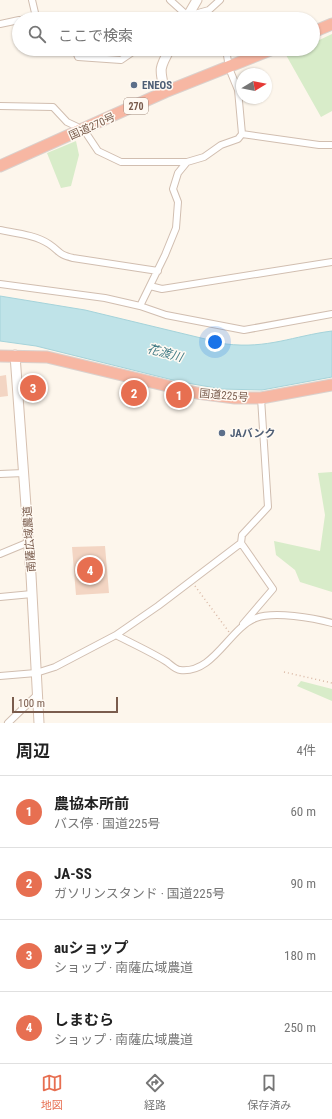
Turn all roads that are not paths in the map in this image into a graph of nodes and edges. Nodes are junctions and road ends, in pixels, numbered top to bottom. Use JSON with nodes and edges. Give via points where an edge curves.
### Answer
{"nodes":[{"id":1,"x":32,"y":0,"type":"edge"},
{"id":2,"x":170,"y":0,"type":"edge"},
{"id":3,"x":197,"y":0,"type":"edge"},
{"id":4,"x":220,"y":0,"type":"edge"},
{"id":5,"x":35,"y":12,"type":"edge"},
{"id":6,"x":181,"y":12,"type":"edge"},
{"id":7,"x":190,"y":12,"type":"edge"},
{"id":8,"x":204,"y":12,"type":"edge"},
{"id":9,"x":12,"y":21,"type":"edge"},
{"id":10,"x":0,"y":24,"type":"edge"},
{"id":11,"x":332,"y":24,"type":"edge"},
{"id":12,"x":320,"y":29,"type":"edge"},
{"id":13,"x":78,"y":56,"type":"edge"},
{"id":14,"x":127,"y":56,"type":"edge"},
{"id":15,"x":166,"y":56,"type":"edge"},
{"id":16,"x":227,"y":56,"type":"edge"},
{"id":17,"x":257,"y":56,"type":"edge"},
{"id":18,"x":229,"y":68,"type":"junction"},
{"id":19,"x":165,"y":92,"type":"junction"},
{"id":20,"x":0,"y":106,"type":"edge"},
{"id":21,"x":84,"y":130,"type":"junction"},
{"id":22,"x":242,"y":134,"type":"junction"},
{"id":23,"x":332,"y":144,"type":"edge"},
{"id":24,"x":187,"y":162,"type":"junction"},
{"id":25,"x":0,"y":166,"type":"edge"},
{"id":26,"x":0,"y":230,"type":"edge"},
{"id":27,"x":332,"y":262,"type":"edge"},
{"id":28,"x":158,"y":270,"type":"junction"},
{"id":29,"x":0,"y":284,"type":"edge"},
{"id":30,"x":150,"y":286,"type":"junction"},
{"id":31,"x":140,"y":306,"type":"junction"},
{"id":32,"x":332,"y":314,"type":"edge"},
{"id":33,"x":15,"y":355,"type":"junction"},
{"id":34,"x":0,"y":356,"type":"edge"},
{"id":35,"x":332,"y":385,"type":"edge"},
{"id":36,"x":261,"y":398,"type":"junction"},
{"id":37,"x":24,"y":473,"type":"junction"},
{"id":38,"x":0,"y":474,"type":"edge"},
{"id":39,"x":29,"y":542,"type":"junction"},
{"id":40,"x":242,"y":543,"type":"junction"},
{"id":41,"x":0,"y":554,"type":"edge"},
{"id":42,"x":32,"y":594,"type":"junction"},
{"id":43,"x":0,"y":597,"type":"edge"},
{"id":44,"x":332,"y":623,"type":"edge"},
{"id":45,"x":240,"y":628,"type":"junction"},
{"id":46,"x":116,"y":635,"type":"junction"},
{"id":47,"x":36,"y":673,"type":"junction"},
{"id":48,"x":0,"y":676,"type":"edge"},
{"id":49,"x":37,"y":695,"type":"junction"},
{"id":50,"x":8,"y":723,"type":"edge"},
{"id":51,"x":39,"y":723,"type":"edge"}],
"edges":[{"from":1,"to":5,"type":"street"},
{"from":2,"to":6,"type":"street"},
{"from":3,"to":7,"type":"street"},
{"from":4,"to":8,"type":"street"},
{"from":9,"to":10,"type":"street"},
{"from":11,"to":12,"type":"highway"},
{"from":13,"to":14,"type":"street","via":[[121,60]]},
{"from":15,"to":19,"type":"street","via":[[160,73]]},
{"from":16,"to":18,"type":"street"},
{"from":17,"to":18,"type":"highway","name":"国道270号","number":"270"},
{"from":18,"to":19,"type":"highway","name":"国道270号","number":"270"},
{"from":18,"to":22,"type":"street","via":[[238,90]]},
{"from":19,"to":21,"type":"highway","name":"国道270号","number":"270"},
{"from":20,"to":21,"type":"street","via":[[53,107],[67,122]]},
{"from":21,"to":24,"type":"street","via":[[98,151],[121,162]]},
{"from":21,"to":25,"type":"highway","name":"国道270号","number":"270"},
{"from":22,"to":23,"type":"street","via":[[319,145]]},
{"from":22,"to":24,"type":"street","via":[[238,140],[221,145],[204,156]]},
{"from":24,"to":28,"type":"street","via":[[178,173],[173,189],[178,202],[176,228]]},
{"from":26,"to":28,"type":"street","via":[[49,243],[60,255]]},
{"from":27,"to":30,"type":"street","via":[[162,289]]},
{"from":28,"to":30,"type":"street"},
{"from":29,"to":31,"type":"street","via":[[68,292]]},
{"from":30,"to":31,"type":"street"},
{"from":31,"to":32,"type":"street","via":[[166,316],[244,330]]},
{"from":33,"to":34,"type":"highway","name":"国道225号"},
{"from":33,"to":36,"type":"highway","name":"国道225号","via":[[61,360],[217,396]]},
{"from":33,"to":37,"type":"street","name":"南薩広域農道"},
{"from":35,"to":36,"type":"highway","name":"国道225号"},
{"from":36,"to":40,"type":"street","via":[[268,507],[242,535]]},
{"from":37,"to":38,"type":"street"},
{"from":37,"to":39,"type":"street","name":"南薩広域農道"},
{"from":39,"to":41,"type":"street"},
{"from":39,"to":42,"type":"street","name":"南薩広域農道"},
{"from":40,"to":45,"type":"street","via":[[273,589]]},
{"from":40,"to":46,"type":"street"},
{"from":42,"to":43,"type":"street"},
{"from":42,"to":47,"type":"street","name":"南薩広域農道"},
{"from":44,"to":45,"type":"street","via":[[306,616],[268,617],[257,618]]},
{"from":45,"to":46,"type":"street","via":[[224,648],[203,664],[179,670],[158,656]]},
{"from":46,"to":47,"type":"street","via":[[55,667]]},
{"from":47,"to":48,"type":"street"},
{"from":47,"to":49,"type":"street","name":"南薩広域農道"},
{"from":49,"to":50,"type":"street"},
{"from":49,"to":51,"type":"street","name":"南薩広域農道"}]}
